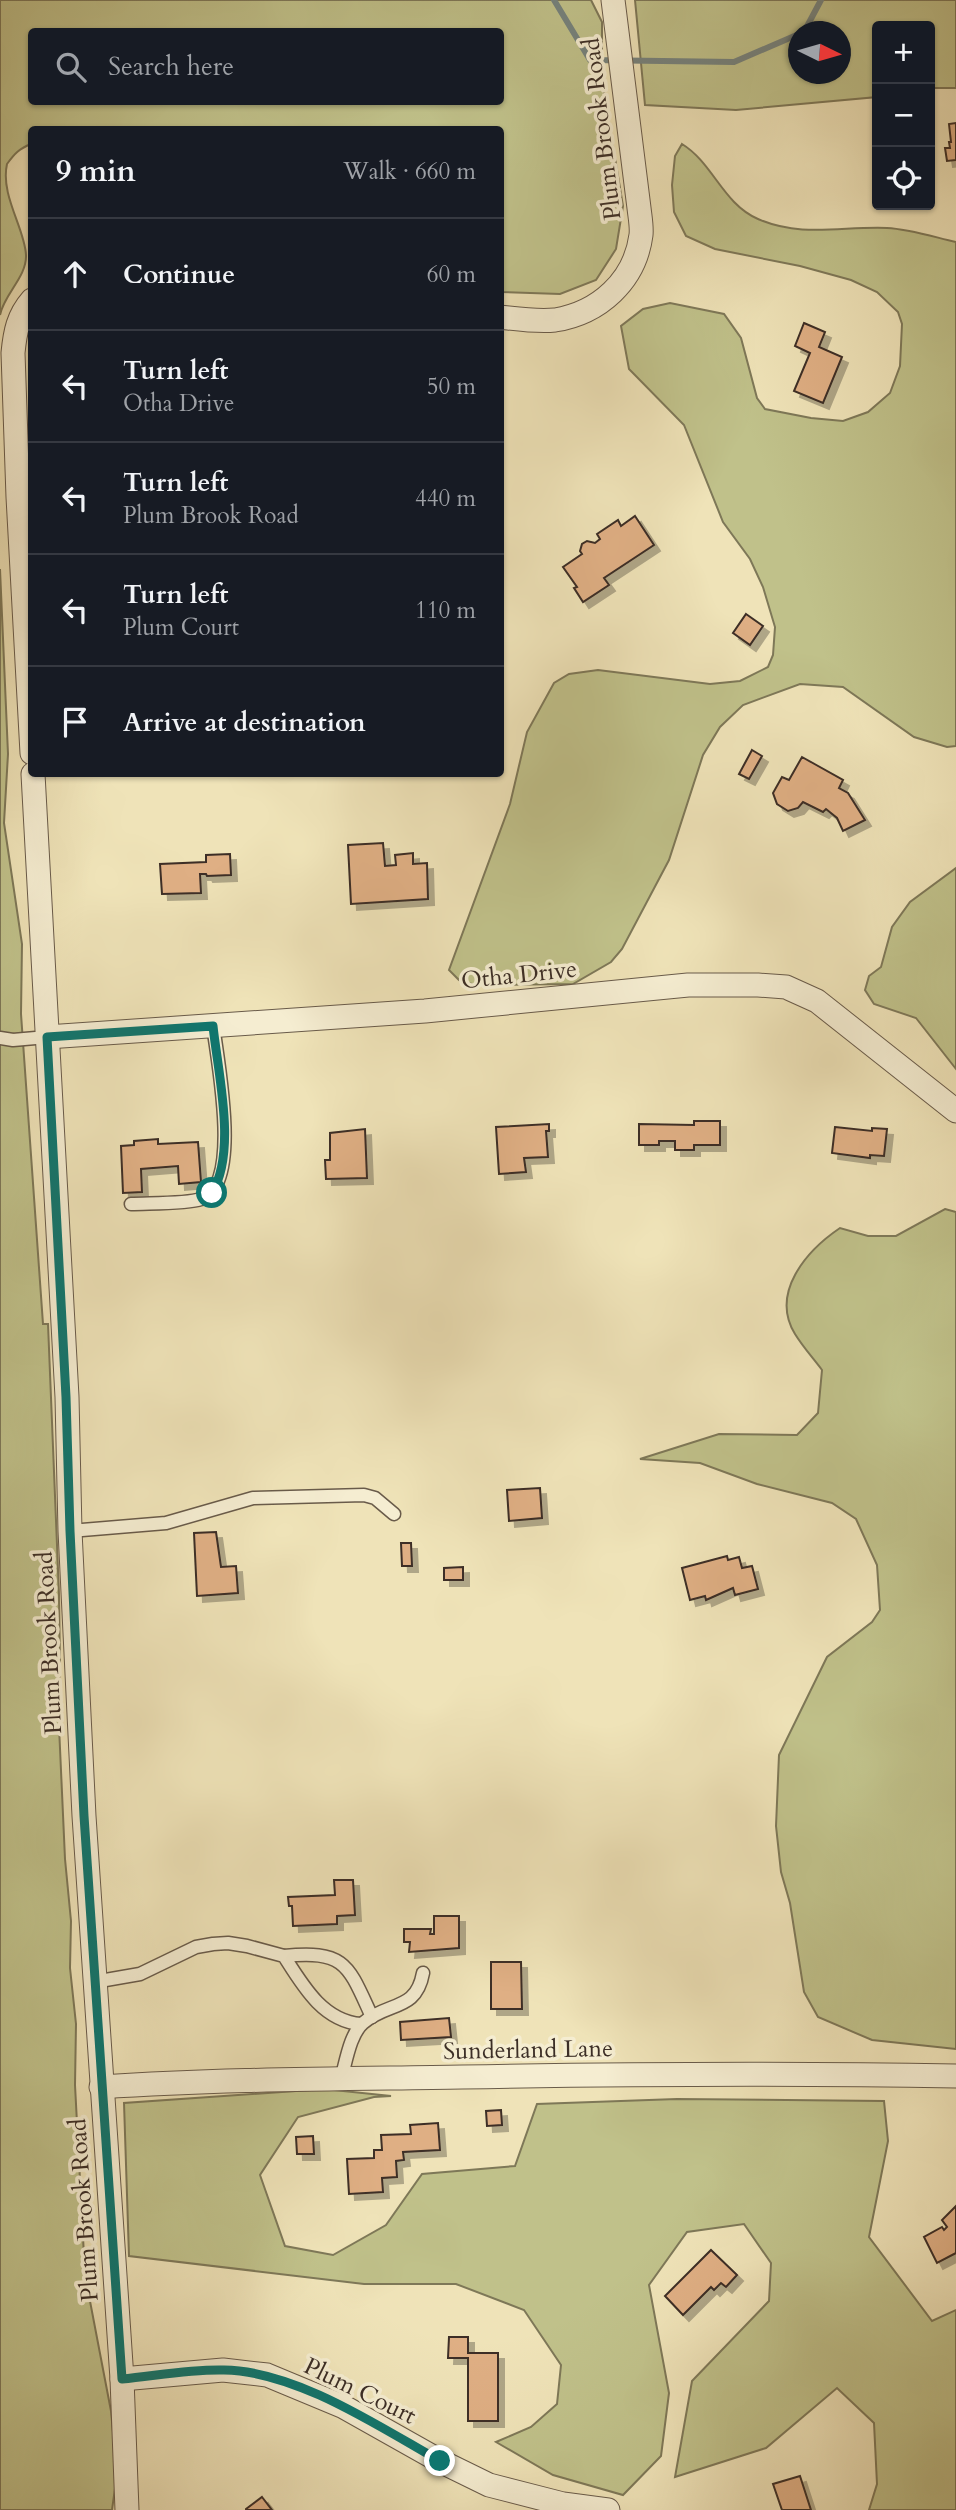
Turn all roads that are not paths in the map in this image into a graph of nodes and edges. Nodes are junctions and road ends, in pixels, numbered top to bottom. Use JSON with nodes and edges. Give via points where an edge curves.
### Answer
{"nodes":[{"id":1,"x":613,"y":0,"type":"edge"},
{"id":2,"x":28,"y":304,"type":"edge"},
{"id":3,"x":504,"y":317,"type":"edge"},
{"id":4,"x":28,"y":680,"type":"edge"},
{"id":5,"x":33,"y":777,"type":"edge"},
{"id":6,"x":213,"y":1026,"type":"junction"},
{"id":7,"x":47,"y":1037,"type":"junction"},
{"id":8,"x":0,"y":1038,"type":"edge"},
{"id":9,"x":956,"y":1111,"type":"edge"},
{"id":10,"x":131,"y":1204,"type":"dead end"},
{"id":11,"x":394,"y":1514,"type":"dead end"},
{"id":12,"x":70,"y":1531,"type":"junction"},
{"id":13,"x":284,"y":1956,"type":"junction"},
{"id":14,"x":423,"y":1973,"type":"dead end"},
{"id":15,"x":94,"y":1982,"type":"junction"},
{"id":16,"x":366,"y":2021,"type":"junction"},
{"id":17,"x":956,"y":2076,"type":"edge"},
{"id":18,"x":341,"y":2079,"type":"junction"},
{"id":19,"x":101,"y":2087,"type":"junction"},
{"id":20,"x":122,"y":2379,"type":"junction"},
{"id":21,"x":127,"y":2510,"type":"edge"},
{"id":22,"x":608,"y":2510,"type":"edge"}],
"edges":[{"from":1,"to":3,"type":"street","name":"Plum Brook Road","via":[[639,208],[641,235],[634,261],[623,283],[580,314],[553,320]]},
{"from":2,"to":4,"type":"street","via":[[15,330],[13,353]]},
{"from":5,"to":7,"type":"street","name":"Plum Brook Road"},
{"from":6,"to":7,"type":"street","name":"Otha Drive"},
{"from":6,"to":9,"type":"street","name":"Otha Drive","via":[[688,985],[786,987],[817,1001]]},
{"from":6,"to":10,"type":"lane","via":[[225,1134],[220,1180],[212,1193],[201,1199]]},
{"from":7,"to":8,"type":"lane"},
{"from":7,"to":12,"type":"street","name":"Plum Brook Road"},
{"from":11,"to":12,"type":"lane","via":[[375,1498],[364,1496],[253,1498],[166,1523]]},
{"from":12,"to":15,"type":"street","name":"Plum Brook Road"},
{"from":13,"to":15,"type":"lane","via":[[247,1946],[213,1944],[140,1974]]},
{"from":13,"to":16,"type":"lane","via":[[332,2015],[347,2023]]},
{"from":13,"to":16,"type":"lane","via":[[334,1958],[349,1973]]},
{"from":14,"to":16,"type":"lane","via":[[420,1988],[411,1999]]},
{"from":15,"to":19,"type":"street","name":"Plum Brook Road"},
{"from":16,"to":18,"type":"lane"},
{"from":17,"to":18,"type":"street","name":"Sunderland Lane"},
{"from":18,"to":19,"type":"street","name":"Sunderland Lane"},
{"from":19,"to":20,"type":"street","name":"Plum Brook Road"},
{"from":20,"to":21,"type":"street","name":"Plum Brook Road"},
{"from":20,"to":22,"type":"street","name":"Plum Court","via":[[223,2370],[267,2375],[344,2407],[489,2485]]}]}
